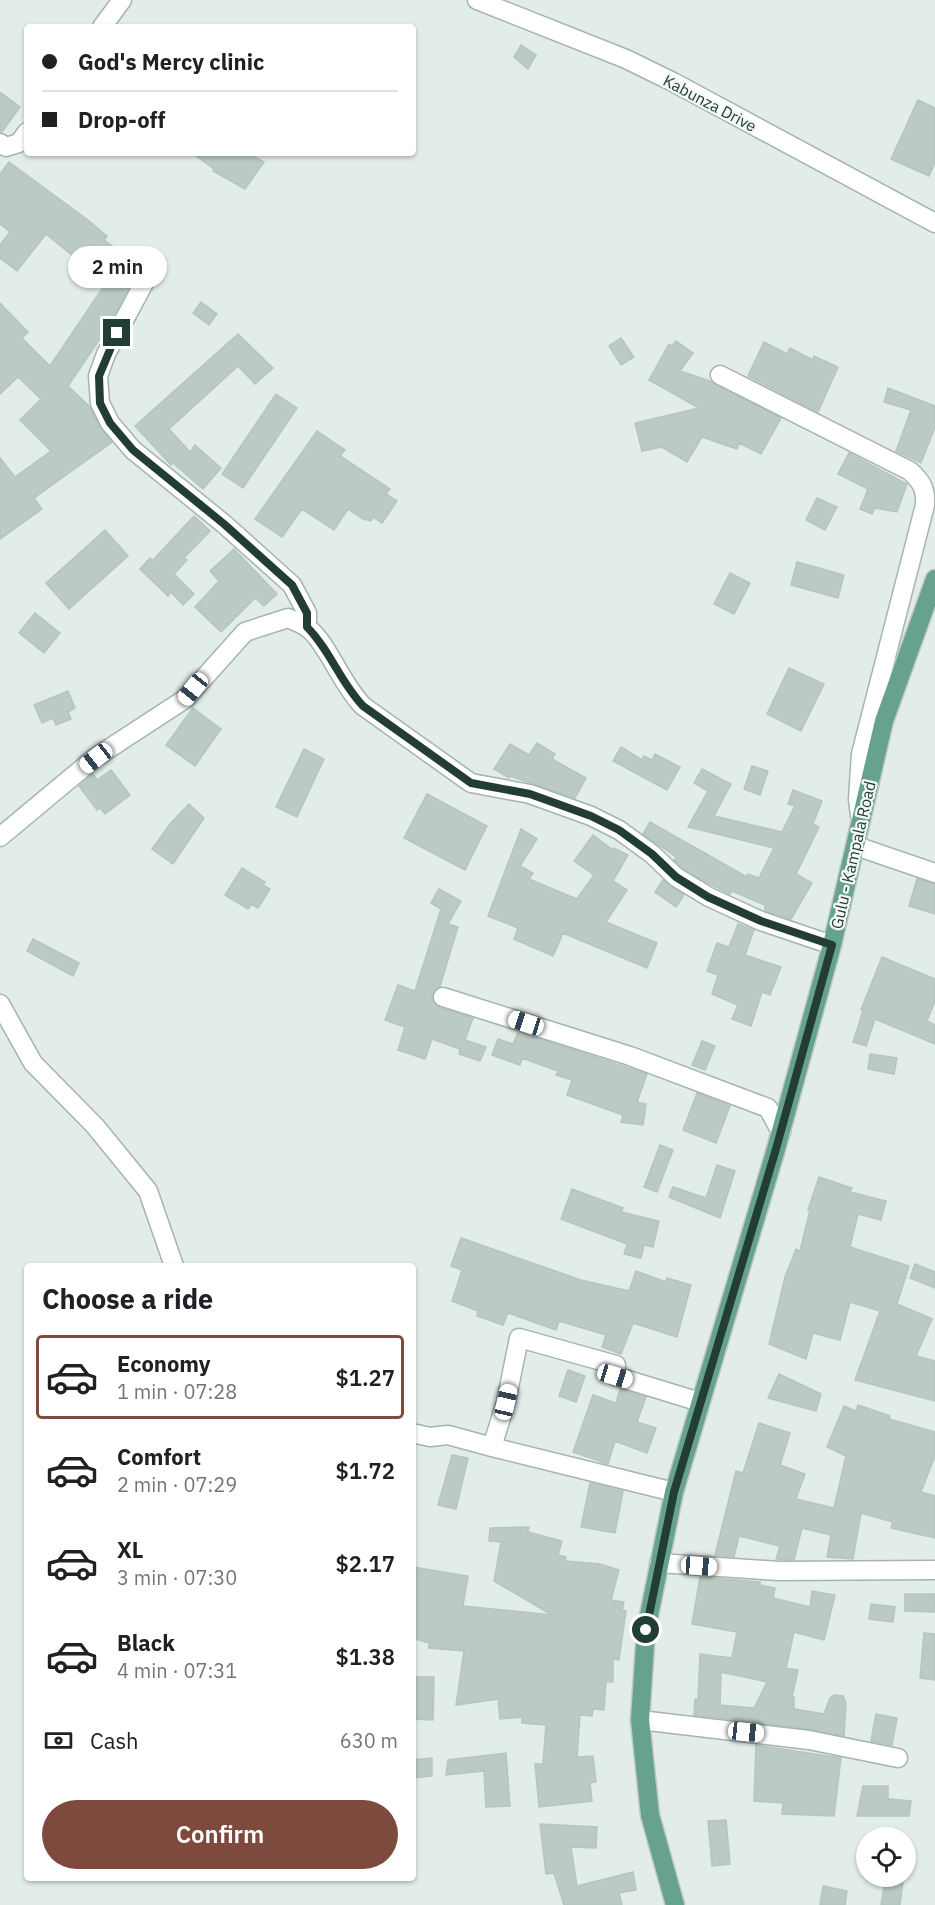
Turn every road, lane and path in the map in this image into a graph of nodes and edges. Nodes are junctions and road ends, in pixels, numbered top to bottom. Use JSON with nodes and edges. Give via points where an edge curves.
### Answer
{"nodes":[{"id":1,"x":122,"y":0,"type":"edge"},
{"id":2,"x":477,"y":0,"type":"edge"},
{"id":3,"x":495,"y":3,"type":"edge"},
{"id":4,"x":104,"y":24,"type":"edge"},
{"id":5,"x":24,"y":136,"type":"edge"},
{"id":6,"x":0,"y":143,"type":"edge"},
{"id":7,"x":935,"y":224,"type":"edge"},
{"id":8,"x":152,"y":268,"type":"dead end"},
{"id":9,"x":720,"y":375,"type":"dead end"},
{"id":10,"x":935,"y":579,"type":"edge"},
{"id":11,"x":930,"y":606,"type":"edge"},
{"id":12,"x":307,"y":627,"type":"junction"},
{"id":13,"x":861,"y":823,"type":"junction"},
{"id":14,"x":0,"y":837,"type":"edge"},
{"id":15,"x":856,"y":846,"type":"junction"},
{"id":16,"x":935,"y":873,"type":"edge"},
{"id":17,"x":832,"y":945,"type":"junction"},
{"id":18,"x":443,"y":997,"type":"dead end"},
{"id":19,"x":0,"y":1004,"type":"edge"},
{"id":20,"x":781,"y":1132,"type":"junction"},
{"id":21,"x":173,"y":1263,"type":"edge"},
{"id":22,"x":700,"y":1402,"type":"junction"},
{"id":23,"x":416,"y":1434,"type":"edge"},
{"id":24,"x":492,"y":1447,"type":"junction"},
{"id":25,"x":674,"y":1492,"type":"junction"},
{"id":26,"x":659,"y":1563,"type":"junction"},
{"id":27,"x":935,"y":1569,"type":"edge"},
{"id":28,"x":640,"y":1720,"type":"junction"},
{"id":29,"x":898,"y":1758,"type":"dead end"},
{"id":30,"x":675,"y":1905,"type":"edge"}],
"edges":[{"from":1,"to":4,"type":"street"},
{"from":2,"to":3,"type":"street","name":"Kabunza Drive"},
{"from":3,"to":7,"type":"street","name":"Kabunza Drive","via":[[673,82]]},
{"from":5,"to":6,"type":"street","via":[[19,143],[6,147]]},
{"from":8,"to":12,"type":"street","via":[[106,354],[99,376],[100,403],[110,423],[133,450],[292,585],[307,613]]},
{"from":9,"to":13,"type":"street","via":[[909,471],[926,492],[861,754]]},
{"from":10,"to":11,"type":"main road","name":"Gulu - Kampala Road"},
{"from":11,"to":13,"type":"main road","name":"Gulu - Kampala Road","via":[[884,721]]},
{"from":12,"to":14,"type":"street","via":[[288,618],[245,632],[185,699],[96,758]]},
{"from":12,"to":17,"type":"street","via":[[348,691],[363,706],[471,783],[530,794],[591,816],[619,830],[676,877],[708,897],[761,921]]},
{"from":13,"to":15,"type":"main road","name":"Gulu - Kampala Road"},
{"from":15,"to":16,"type":"street"},
{"from":15,"to":17,"type":"main road","name":"Gulu - Kampala Road"},
{"from":17,"to":20,"type":"main road","name":"Gulu - Kampala Road"},
{"from":18,"to":20,"type":"street","via":[[630,1056],[768,1108]]},
{"from":19,"to":21,"type":"street","via":[[33,1063],[95,1126],[148,1191]]},
{"from":20,"to":22,"type":"main road","name":"Gulu - Kampala Road"},
{"from":22,"to":24,"type":"street","via":[[615,1376],[616,1365],[519,1338]]},
{"from":22,"to":25,"type":"main road","name":"Gulu - Kampala Road"},
{"from":23,"to":24,"type":"street","via":[[448,1435]]},
{"from":24,"to":25,"type":"street"},
{"from":25,"to":26,"type":"main road","name":"Gulu - Kampala Road"},
{"from":26,"to":27,"type":"street","via":[[779,1571]]},
{"from":26,"to":28,"type":"main road","name":"Gulu - Kampala Road","via":[[646,1630]]},
{"from":28,"to":29,"type":"street","via":[[809,1740]]},
{"from":28,"to":30,"type":"main road","name":"Gulu - Kampala Road","via":[[650,1815]]}]}
